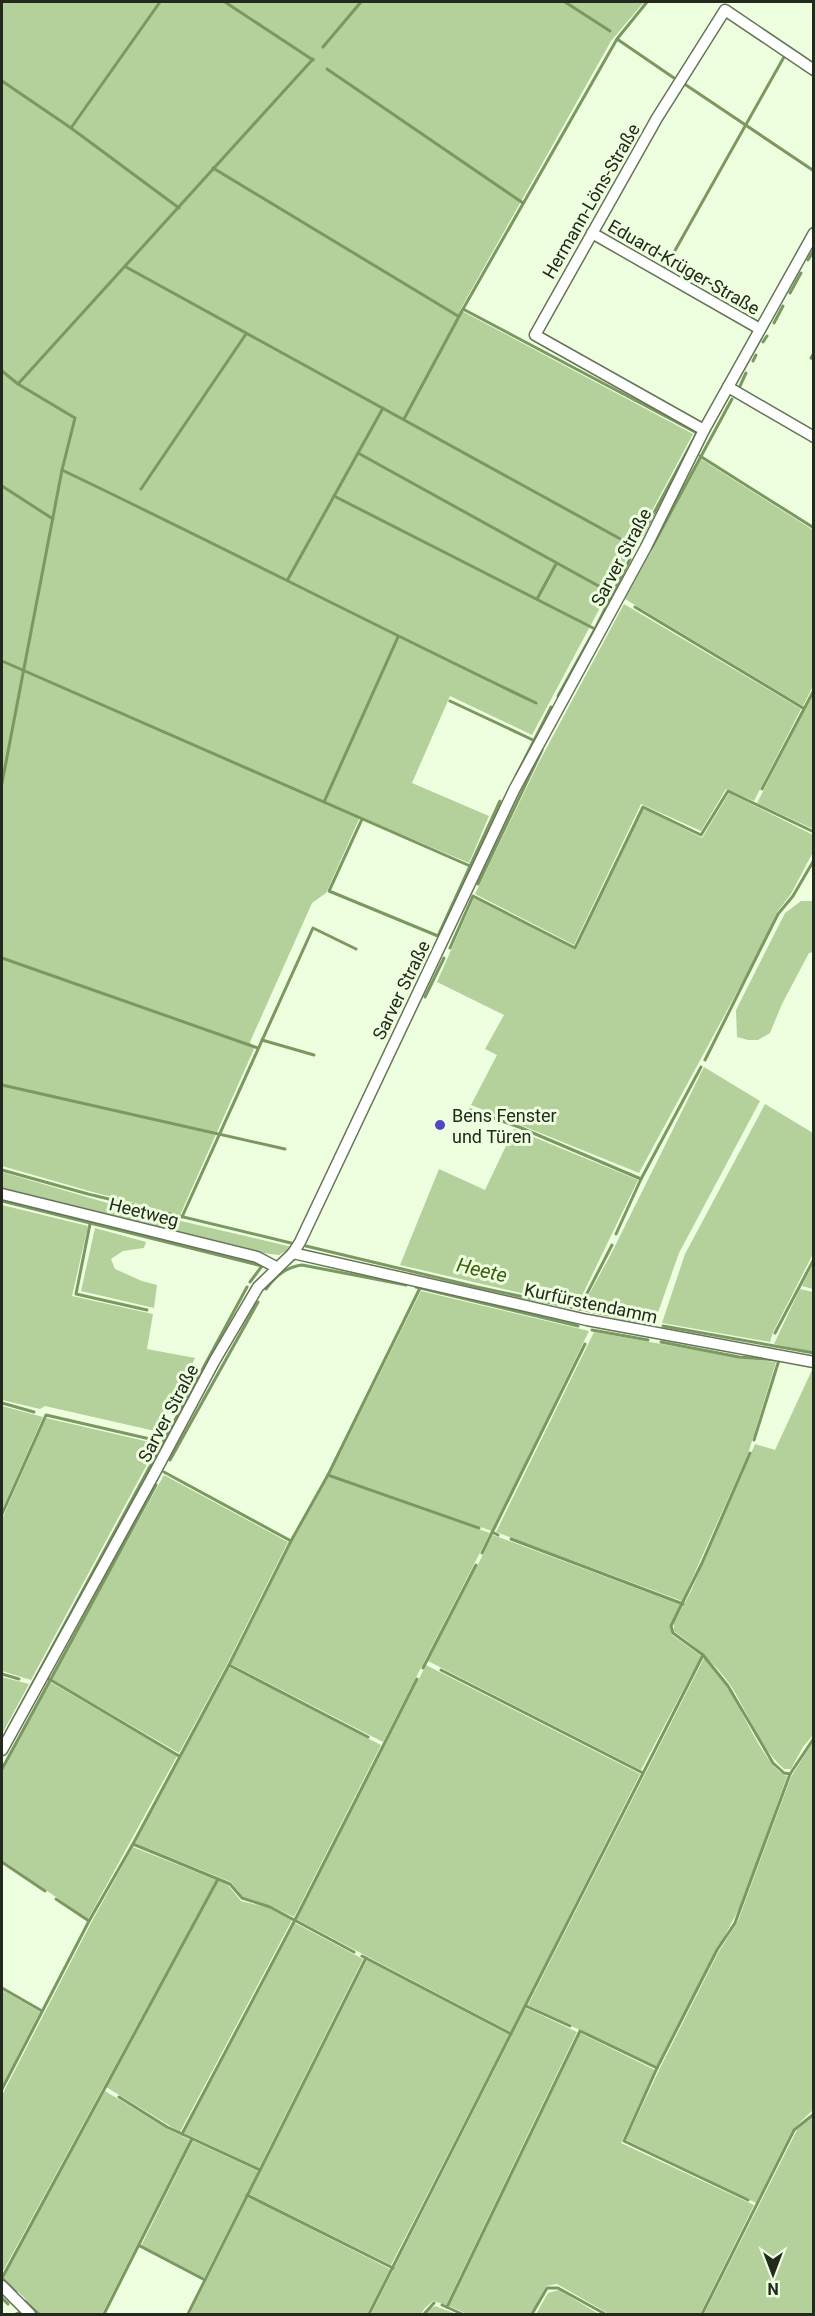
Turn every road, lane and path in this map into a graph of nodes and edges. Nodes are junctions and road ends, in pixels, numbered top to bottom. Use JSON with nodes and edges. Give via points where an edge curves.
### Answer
{"nodes":[{"id":1,"x":813,"y":70,"type":"edge"},
{"id":2,"x":592,"y":233,"type":"junction"},
{"id":3,"x":813,"y":233,"type":"edge"},
{"id":4,"x":760,"y":329,"type":"junction"},
{"id":5,"x":728,"y":387,"type":"junction"},
{"id":6,"x":704,"y":430,"type":"junction"},
{"id":7,"x":813,"y":437,"type":"edge"},
{"id":8,"x":2,"y":1194,"type":"edge"},
{"id":9,"x":293,"y":1253,"type":"junction"},
{"id":10,"x":276,"y":1267,"type":"junction"},
{"id":11,"x":813,"y":1362,"type":"edge"},
{"id":12,"x":2,"y":1750,"type":"edge"},
{"id":13,"x":2,"y":2286,"type":"edge"},
{"id":14,"x":30,"y":2314,"type":"edge"}],
"edges":[{"from":1,"to":2,"type":"street","name":"Hermann-Löns-Straße","via":[[725,10],[657,118]]},
{"from":2,"to":4,"type":"street","name":"Eduard-Krüger-Straße"},
{"from":2,"to":6,"type":"street","name":"Hermann-Löns-Straße","via":[[535,335]]},
{"from":3,"to":4,"type":"street","name":"Sarver Straße"},
{"from":4,"to":5,"type":"street","name":"Sarver Straße"},
{"from":5,"to":6,"type":"street","name":"Sarver Straße"},
{"from":5,"to":7,"type":"street"},
{"from":6,"to":9,"type":"street","name":"Sarver Straße","via":[[640,558],[514,790]]},
{"from":8,"to":10,"type":"street","name":"Heetweg","via":[[257,1257]]},
{"from":9,"to":10,"type":"street","name":"Sarver Straße"},
{"from":9,"to":11,"type":"street","name":"Kurfürstendamm","via":[[598,1323]]},
{"from":10,"to":12,"type":"street","name":"Sarver Straße","via":[[258,1287],[215,1360]]},
{"from":13,"to":14,"type":"street"}]}
